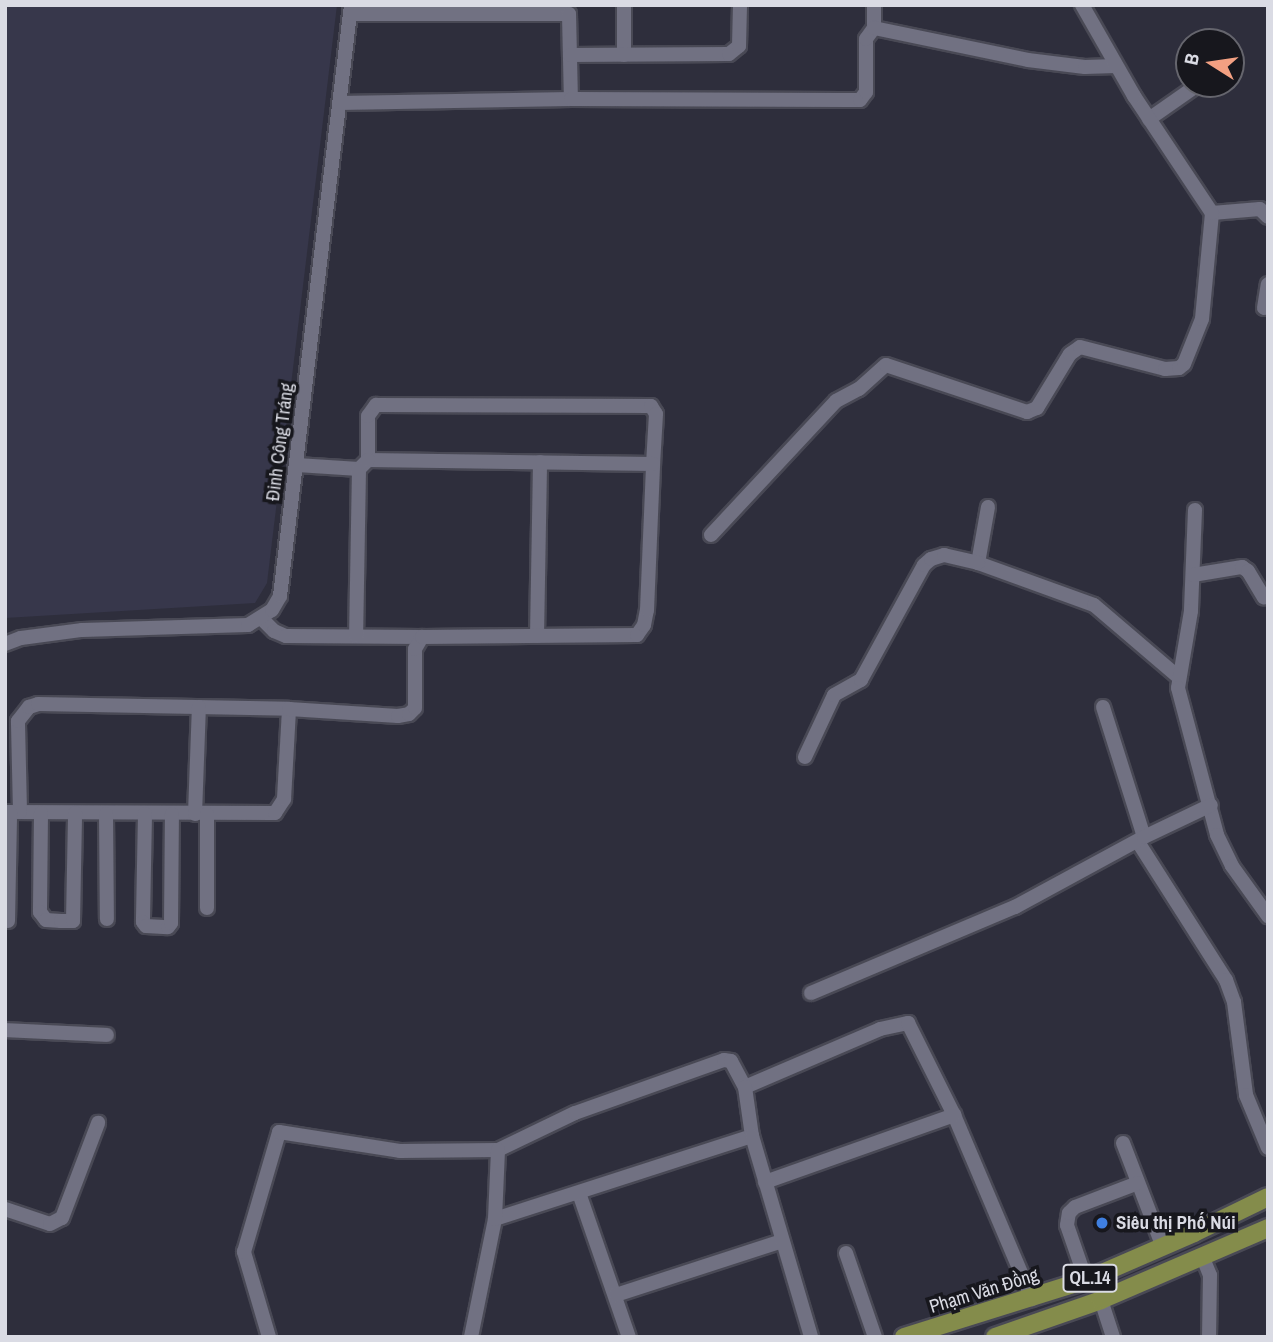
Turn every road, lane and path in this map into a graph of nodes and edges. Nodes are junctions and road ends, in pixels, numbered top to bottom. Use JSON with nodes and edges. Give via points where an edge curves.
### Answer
{"nodes":[{"id":1,"x":624,"y":5,"type":"edge"},
{"id":2,"x":740,"y":5,"type":"edge"},
{"id":3,"x":874,"y":5,"type":"edge"},
{"id":4,"x":1082,"y":5,"type":"edge"},
{"id":5,"x":350,"y":9,"type":"edge"},
{"id":6,"x":569,"y":10,"type":"edge"},
{"id":7,"x":874,"y":27,"type":"junction"},
{"id":8,"x":570,"y":55,"type":"junction"},
{"id":9,"x":624,"y":55,"type":"junction"},
{"id":10,"x":1116,"y":66,"type":"junction"},
{"id":11,"x":1179,"y":98,"type":"edge"},
{"id":12,"x":571,"y":99,"type":"junction"},
{"id":13,"x":339,"y":103,"type":"junction"},
{"id":14,"x":1149,"y":119,"type":"junction"},
{"id":15,"x":1212,"y":213,"type":"junction"},
{"id":16,"x":1268,"y":217,"type":"edge"},
{"id":17,"x":1268,"y":284,"type":"edge"},
{"id":18,"x":1264,"y":308,"type":"dead end"},
{"id":19,"x":540,"y":462,"type":"junction"},
{"id":20,"x":653,"y":464,"type":"junction"},
{"id":21,"x":297,"y":465,"type":"junction"},
{"id":22,"x":363,"y":465,"type":"junction"},
{"id":23,"x":988,"y":507,"type":"dead end"},
{"id":24,"x":1195,"y":510,"type":"dead end"},
{"id":25,"x":711,"y":535,"type":"dead end"},
{"id":26,"x":978,"y":563,"type":"junction"},
{"id":27,"x":1193,"y":575,"type":"junction"},
{"id":28,"x":1264,"y":598,"type":"dead end"},
{"id":29,"x":262,"y":619,"type":"junction"},
{"id":30,"x":356,"y":636,"type":"junction"},
{"id":31,"x":537,"y":636,"type":"junction"},
{"id":32,"x":422,"y":637,"type":"junction"},
{"id":33,"x":5,"y":644,"type":"edge"},
{"id":34,"x":1177,"y":676,"type":"junction"},
{"id":35,"x":199,"y":707,"type":"junction"},
{"id":36,"x":1103,"y":707,"type":"dead end"},
{"id":37,"x":289,"y":709,"type":"junction"},
{"id":38,"x":805,"y":757,"type":"dead end"},
{"id":39,"x":1211,"y":805,"type":"junction"},
{"id":40,"x":12,"y":812,"type":"edge"},
{"id":41,"x":41,"y":813,"type":"junction"},
{"id":42,"x":75,"y":813,"type":"junction"},
{"id":43,"x":106,"y":814,"type":"junction"},
{"id":44,"x":145,"y":814,"type":"junction"},
{"id":45,"x":172,"y":814,"type":"junction"},
{"id":46,"x":201,"y":814,"type":"junction"},
{"id":47,"x":1141,"y":839,"type":"junction"},
{"id":48,"x":207,"y":908,"type":"dead end"},
{"id":49,"x":1268,"y":916,"type":"edge"},
{"id":50,"x":107,"y":919,"type":"dead end"},
{"id":51,"x":8,"y":922,"type":"dead end"},
{"id":52,"x":811,"y":993,"type":"dead end"},
{"id":53,"x":5,"y":1030,"type":"edge"},
{"id":54,"x":107,"y":1035,"type":"dead end"},
{"id":55,"x":745,"y":1087,"type":"junction"},
{"id":56,"x":954,"y":1115,"type":"junction"},
{"id":57,"x":98,"y":1123,"type":"dead end"},
{"id":58,"x":752,"y":1136,"type":"junction"},
{"id":59,"x":1123,"y":1143,"type":"dead end"},
{"id":60,"x":1268,"y":1147,"type":"edge"},
{"id":61,"x":498,"y":1150,"type":"junction"},
{"id":62,"x":765,"y":1182,"type":"junction"},
{"id":63,"x":1138,"y":1183,"type":"junction"},
{"id":64,"x":579,"y":1193,"type":"junction"},
{"id":65,"x":1268,"y":1197,"type":"edge"},
{"id":66,"x":5,"y":1209,"type":"edge"},
{"id":67,"x":495,"y":1219,"type":"junction"},
{"id":68,"x":1268,"y":1228,"type":"edge"},
{"id":69,"x":782,"y":1241,"type":"junction"},
{"id":70,"x":1163,"y":1247,"type":"junction"},
{"id":71,"x":846,"y":1253,"type":"dead end"},
{"id":72,"x":1203,"y":1258,"type":"junction"},
{"id":73,"x":1086,"y":1280,"type":"junction"},
{"id":74,"x":616,"y":1295,"type":"junction"},
{"id":75,"x":1032,"y":1299,"type":"junction"},
{"id":76,"x":1101,"y":1300,"type":"junction"},
{"id":77,"x":998,"y":1336,"type":"edge"},
{"id":78,"x":269,"y":1337,"type":"edge"},
{"id":79,"x":471,"y":1337,"type":"edge"},
{"id":80,"x":629,"y":1337,"type":"edge"},
{"id":81,"x":811,"y":1337,"type":"edge"},
{"id":82,"x":875,"y":1337,"type":"edge"},
{"id":83,"x":904,"y":1337,"type":"edge"},
{"id":84,"x":1113,"y":1337,"type":"edge"},
{"id":85,"x":1209,"y":1337,"type":"edge"}],
"edges":[{"from":1,"to":9,"type":"street"},
{"from":2,"to":9,"type":"street","via":[[735,52]]},
{"from":3,"to":7,"type":"street"},
{"from":4,"to":10,"type":"street"},
{"from":5,"to":6,"type":"street"},
{"from":5,"to":13,"type":"street","name":"Đinh Công Tráng"},
{"from":6,"to":8,"type":"street"},
{"from":7,"to":10,"type":"street","via":[[1028,60]]},
{"from":7,"to":12,"type":"street","via":[[866,39],[866,92],[860,100]]},
{"from":8,"to":9,"type":"street"},
{"from":8,"to":12,"type":"street"},
{"from":10,"to":14,"type":"street"},
{"from":11,"to":14,"type":"street"},
{"from":12,"to":13,"type":"street"},
{"from":13,"to":21,"type":"street","name":"Đinh Công Tráng"},
{"from":14,"to":15,"type":"street"},
{"from":15,"to":16,"type":"street","via":[[1260,209]]},
{"from":15,"to":25,"type":"street","via":[[1202,319],[1179,368],[1165,369],[1080,347],[1070,354],[1037,408],[1027,412],[886,366],[836,401]]},
{"from":17,"to":18,"type":"street"},
{"from":19,"to":20,"type":"street"},
{"from":19,"to":22,"type":"street"},
{"from":19,"to":31,"type":"street"},
{"from":20,"to":22,"type":"street","via":[[656,414],[651,406],[376,405],[368,416]]},
{"from":20,"to":31,"type":"street","via":[[647,610],[640,632],[630,637]]},
{"from":21,"to":22,"type":"street"},
{"from":21,"to":29,"type":"street","name":"Đinh Công Tráng","via":[[279,596]]},
{"from":22,"to":30,"type":"street"},
{"from":23,"to":26,"type":"street"},
{"from":24,"to":27,"type":"street"},
{"from":26,"to":34,"type":"street","via":[[1094,605]]},
{"from":26,"to":38,"type":"street","via":[[944,555],[924,565],[861,680],[834,695]]},
{"from":27,"to":28,"type":"street","via":[[1242,567]]},
{"from":27,"to":34,"type":"street","via":[[1189,624]]},
{"from":29,"to":30,"type":"street","via":[[286,636]]},
{"from":29,"to":33,"type":"street","via":[[248,625],[82,630]]},
{"from":30,"to":32,"type":"street"},
{"from":31,"to":32,"type":"street"},
{"from":32,"to":37,"type":"street","via":[[416,642],[415,708],[409,714]]},
{"from":34,"to":39,"type":"street"},
{"from":35,"to":37,"type":"street"},
{"from":35,"to":40,"type":"street","via":[[29,707],[18,721]]},
{"from":35,"to":46,"type":"street"},
{"from":36,"to":47,"type":"street"},
{"from":37,"to":46,"type":"street","via":[[281,807],[266,814]]},
{"from":39,"to":47,"type":"street"},
{"from":39,"to":49,"type":"street","via":[[1217,835],[1232,866]]},
{"from":40,"to":41,"type":"street"},
{"from":40,"to":51,"type":"street"},
{"from":41,"to":42,"type":"street"},
{"from":41,"to":42,"type":"street","via":[[40,912],[46,920],[73,921]]},
{"from":42,"to":43,"type":"street"},
{"from":43,"to":44,"type":"street"},
{"from":43,"to":50,"type":"street"},
{"from":44,"to":45,"type":"street"},
{"from":44,"to":45,"type":"street","via":[[143,922],[168,927]]},
{"from":45,"to":46,"type":"street"},
{"from":46,"to":48,"type":"street"},
{"from":47,"to":52,"type":"street","via":[[1015,907]]},
{"from":47,"to":60,"type":"street","via":[[1226,980],[1234,1002],[1246,1095]]},
{"from":53,"to":54,"type":"street"},
{"from":55,"to":56,"type":"street","via":[[880,1029],[908,1023]]},
{"from":55,"to":58,"type":"street"},
{"from":55,"to":61,"type":"street","via":[[731,1061],[716,1061],[575,1113]]},
{"from":56,"to":62,"type":"street"},
{"from":56,"to":75,"type":"street"},
{"from":57,"to":66,"type":"street","via":[[62,1218],[50,1224]]},
{"from":58,"to":62,"type":"street"},
{"from":58,"to":64,"type":"street"},
{"from":59,"to":63,"type":"street"},
{"from":61,"to":67,"type":"street"},
{"from":61,"to":78,"type":"street","via":[[400,1151],[279,1132],[244,1252]]},
{"from":62,"to":69,"type":"street"},
{"from":63,"to":70,"type":"street"},
{"from":63,"to":73,"type":"street","via":[[1069,1213],[1067,1225]]},
{"from":64,"to":67,"type":"street"},
{"from":64,"to":74,"type":"street"},
{"from":65,"to":70,"type":"main road","name":"Phạm Văn Đồng","number":"QL.14"},
{"from":67,"to":79,"type":"street"},
{"from":68,"to":72,"type":"main road","number":"QL.14"},
{"from":69,"to":74,"type":"street"},
{"from":69,"to":81,"type":"street"},
{"from":70,"to":73,"type":"main road","name":"Phạm Văn Đồng","number":"QL.14"},
{"from":71,"to":82,"type":"street"},
{"from":72,"to":76,"type":"main road","number":"QL.14"},
{"from":72,"to":85,"type":"street","via":[[1210,1275]]},
{"from":73,"to":75,"type":"main road","name":"Phạm Văn Đồng","number":"QL.14"},
{"from":74,"to":80,"type":"street"},
{"from":75,"to":83,"type":"main road","name":"Phạm Văn Đồng","number":"QL.14"},
{"from":76,"to":77,"type":"main road","number":"QL.14"},
{"from":76,"to":84,"type":"street"}]}
